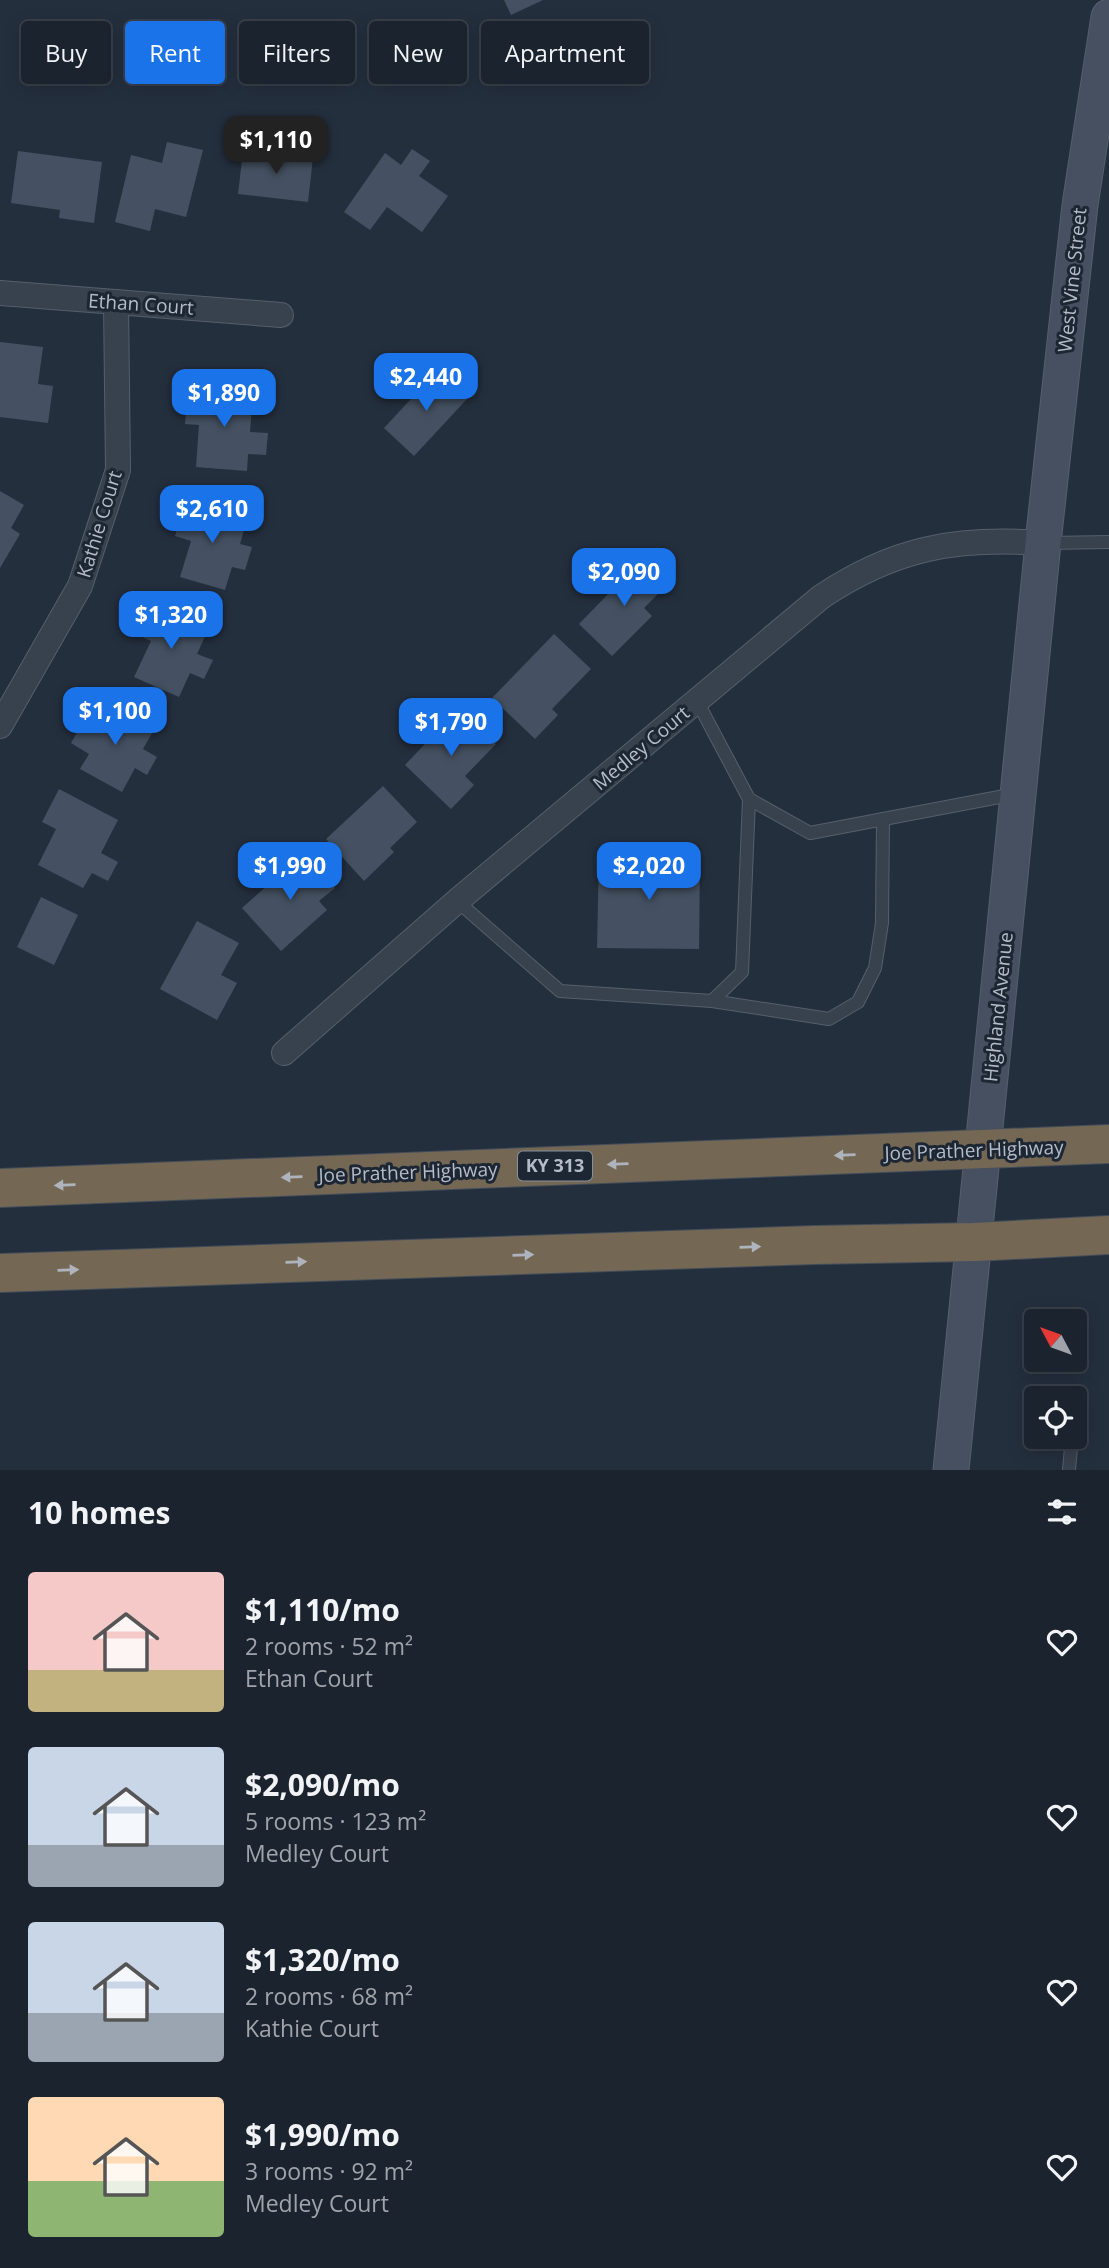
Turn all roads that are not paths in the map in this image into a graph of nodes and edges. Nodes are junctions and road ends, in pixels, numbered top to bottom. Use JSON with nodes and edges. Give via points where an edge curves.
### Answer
{"nodes":[{"id":1,"x":1109,"y":18,"type":"edge"},
{"id":2,"x":0,"y":293,"type":"edge"},
{"id":3,"x":116,"y":302,"type":"junction"},
{"id":4,"x":281,"y":315,"type":"dead end"},
{"id":5,"x":1109,"y":542,"type":"edge"},
{"id":6,"x":1043,"y":543,"type":"junction"},
{"id":7,"x":696,"y":701,"type":"junction"},
{"id":8,"x":0,"y":726,"type":"edge"},
{"id":9,"x":1019,"y":793,"type":"junction"},
{"id":10,"x":749,"y":799,"type":"junction"},
{"id":11,"x":883,"y":819,"type":"junction"},
{"id":12,"x":457,"y":901,"type":"junction"},
{"id":13,"x":712,"y":1001,"type":"junction"},
{"id":14,"x":284,"y":1053,"type":"dead end"},
{"id":15,"x":1109,"y":1144,"type":"edge"},
{"id":16,"x":984,"y":1150,"type":"junction"},
{"id":17,"x":0,"y":1188,"type":"edge"},
{"id":18,"x":1109,"y":1235,"type":"edge"},
{"id":19,"x":975,"y":1242,"type":"junction"},
{"id":20,"x":0,"y":1273,"type":"edge"},
{"id":21,"x":1071,"y":1449,"type":"edge"},
{"id":22,"x":951,"y":1470,"type":"edge"},
{"id":23,"x":1069,"y":1470,"type":"edge"}],
"edges":[{"from":1,"to":6,"type":"main road","name":"West Vine Street","via":[[1080,205]]},
{"from":2,"to":3,"type":"street","name":"Ethan Court"},
{"from":3,"to":4,"type":"street","name":"Ethan Court"},
{"from":3,"to":8,"type":"street","name":"Kathie Court","via":[[118,470],[80,586]]},
{"from":5,"to":6,"type":"lane"},
{"from":6,"to":7,"type":"street","name":"Medley Court","via":[[964,543],[881,562],[821,597]]},
{"from":6,"to":9,"type":"main road","name":"Highland Avenue"},
{"from":7,"to":10,"type":"lane"},
{"from":7,"to":12,"type":"street","name":"Medley Court"},
{"from":9,"to":11,"type":"lane"},
{"from":9,"to":16,"type":"main road","name":"Highland Avenue"},
{"from":10,"to":11,"type":"lane","via":[[810,833]]},
{"from":10,"to":13,"type":"lane","via":[[742,972]]},
{"from":11,"to":13,"type":"lane","via":[[882,923],[875,968],[858,1002],[829,1019]]},
{"from":12,"to":13,"type":"lane","via":[[559,991]]},
{"from":12,"to":14,"type":"street","name":"Medley Court"},
{"from":15,"to":16,"type":"highway","name":"Joe Prather Highway","number":"KY 313"},
{"from":16,"to":17,"type":"highway","name":"Joe Prather Highway","number":"KY 313","one_way":true},
{"from":16,"to":19,"type":"main road","name":"Highland Avenue"},
{"from":18,"to":19,"type":"highway"},
{"from":20,"to":19,"type":"highway","one_way":true},
{"from":19,"to":22,"type":"main road","name":"Highland Avenue"},
{"from":21,"to":23,"type":"lane"}]}
